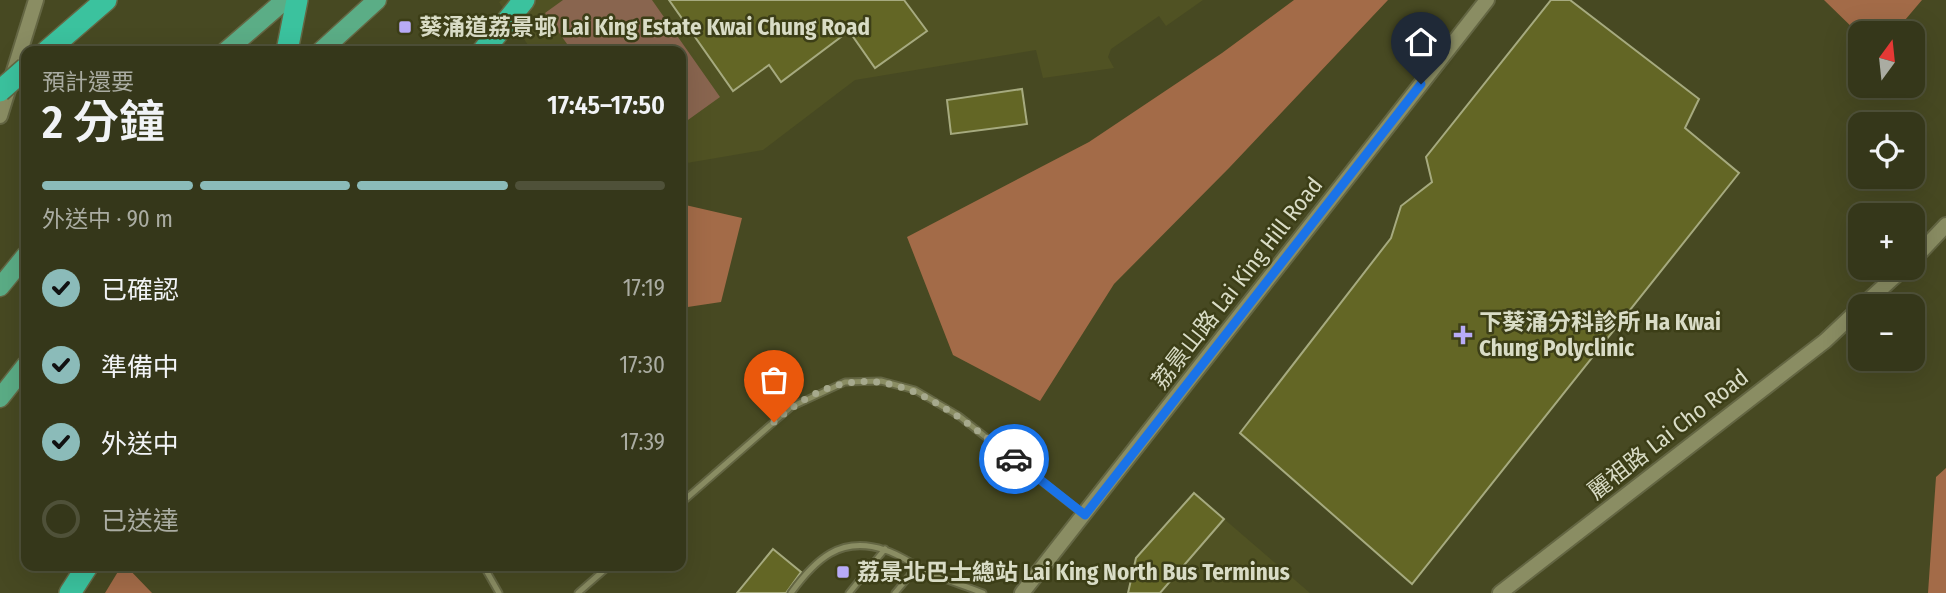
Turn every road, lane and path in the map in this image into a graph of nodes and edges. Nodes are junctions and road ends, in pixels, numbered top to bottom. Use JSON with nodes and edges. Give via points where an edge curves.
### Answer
{"nodes":[{"id":1,"x":36,"y":0,"type":"edge"},
{"id":2,"x":106,"y":0,"type":"edge"},
{"id":3,"x":285,"y":0,"type":"edge"},
{"id":4,"x":297,"y":0,"type":"edge"},
{"id":5,"x":377,"y":0,"type":"edge"},
{"id":6,"x":524,"y":0,"type":"edge"},
{"id":7,"x":1487,"y":0,"type":"edge"},
{"id":8,"x":22,"y":46,"type":"edge"},
{"id":9,"x":53,"y":46,"type":"edge"},
{"id":10,"x":232,"y":46,"type":"edge"},
{"id":11,"x":288,"y":46,"type":"edge"},
{"id":12,"x":326,"y":46,"type":"edge"},
{"id":13,"x":487,"y":46,"type":"edge"},
{"id":14,"x":21,"y":48,"type":"edge"},
{"id":15,"x":21,"y":72,"type":"edge"},
{"id":16,"x":0,"y":91,"type":"edge"},
{"id":17,"x":0,"y":116,"type":"edge"},
{"id":18,"x":1946,"y":225,"type":"edge"},
{"id":19,"x":1925,"y":247,"type":"edge"},
{"id":20,"x":21,"y":261,"type":"edge"},
{"id":21,"x":1891,"y":280,"type":"edge"},
{"id":22,"x":0,"y":287,"type":"edge"},
{"id":23,"x":1875,"y":294,"type":"edge"},
{"id":24,"x":1848,"y":319,"type":"edge"},
{"id":25,"x":21,"y":371,"type":"edge"},
{"id":26,"x":0,"y":398,"type":"edge"},
{"id":27,"x":686,"y":499,"type":"edge"},
{"id":28,"x":1085,"y":515,"type":"junction"},
{"id":29,"x":885,"y":550,"type":"junction"},
{"id":30,"x":917,"y":566,"type":"junction"},
{"id":31,"x":84,"y":571,"type":"edge"},
{"id":32,"x":486,"y":571,"type":"edge"},
{"id":33,"x":603,"y":571,"type":"edge"},
{"id":34,"x":70,"y":593,"type":"edge"},
{"id":35,"x":499,"y":593,"type":"edge"},
{"id":36,"x":579,"y":593,"type":"edge"},
{"id":37,"x":791,"y":593,"type":"edge"},
{"id":38,"x":849,"y":593,"type":"edge"},
{"id":39,"x":895,"y":593,"type":"edge"},
{"id":40,"x":983,"y":593,"type":"edge"},
{"id":41,"x":1022,"y":593,"type":"edge"},
{"id":42,"x":1500,"y":593,"type":"edge"}],
"edges":[{"from":1,"to":8,"type":"main road"},
{"from":2,"to":9,"type":"highway"},
{"from":3,"to":10,"type":"main road"},
{"from":4,"to":11,"type":"highway"},
{"from":5,"to":12,"type":"main road"},
{"from":6,"to":13,"type":"highway"},
{"from":7,"to":28,"type":"main road","name":"荔景山路 Lai King Hill Road"},
{"from":14,"to":17,"type":"main road"},
{"from":15,"to":16,"type":"highway","bridge":true},
{"from":18,"to":19,"type":"main road"},
{"from":20,"to":22,"type":"main road"},
{"from":21,"to":23,"type":"main road","name":"麗祖路 Lai Cho Road"},
{"from":24,"to":42,"type":"main road","name":"麗祖路 Lai Cho Road"},
{"from":25,"to":26,"type":"main road"},
{"from":27,"to":28,"type":"lane","via":[[791,407],[845,382],[881,381],[915,390],[959,416]]},
{"from":28,"to":41,"type":"main road","name":"荔景山路 Lai King Hill Road"},
{"from":29,"to":30,"type":"lane"},
{"from":29,"to":37,"type":"lane","via":[[856,546],[835,550],[816,561]]},
{"from":29,"to":38,"type":"lane"},
{"from":30,"to":39,"type":"lane"},
{"from":30,"to":40,"type":"lane"},
{"from":31,"to":34,"type":"highway"},
{"from":32,"to":35,"type":"lane"},
{"from":33,"to":36,"type":"lane"}]}
